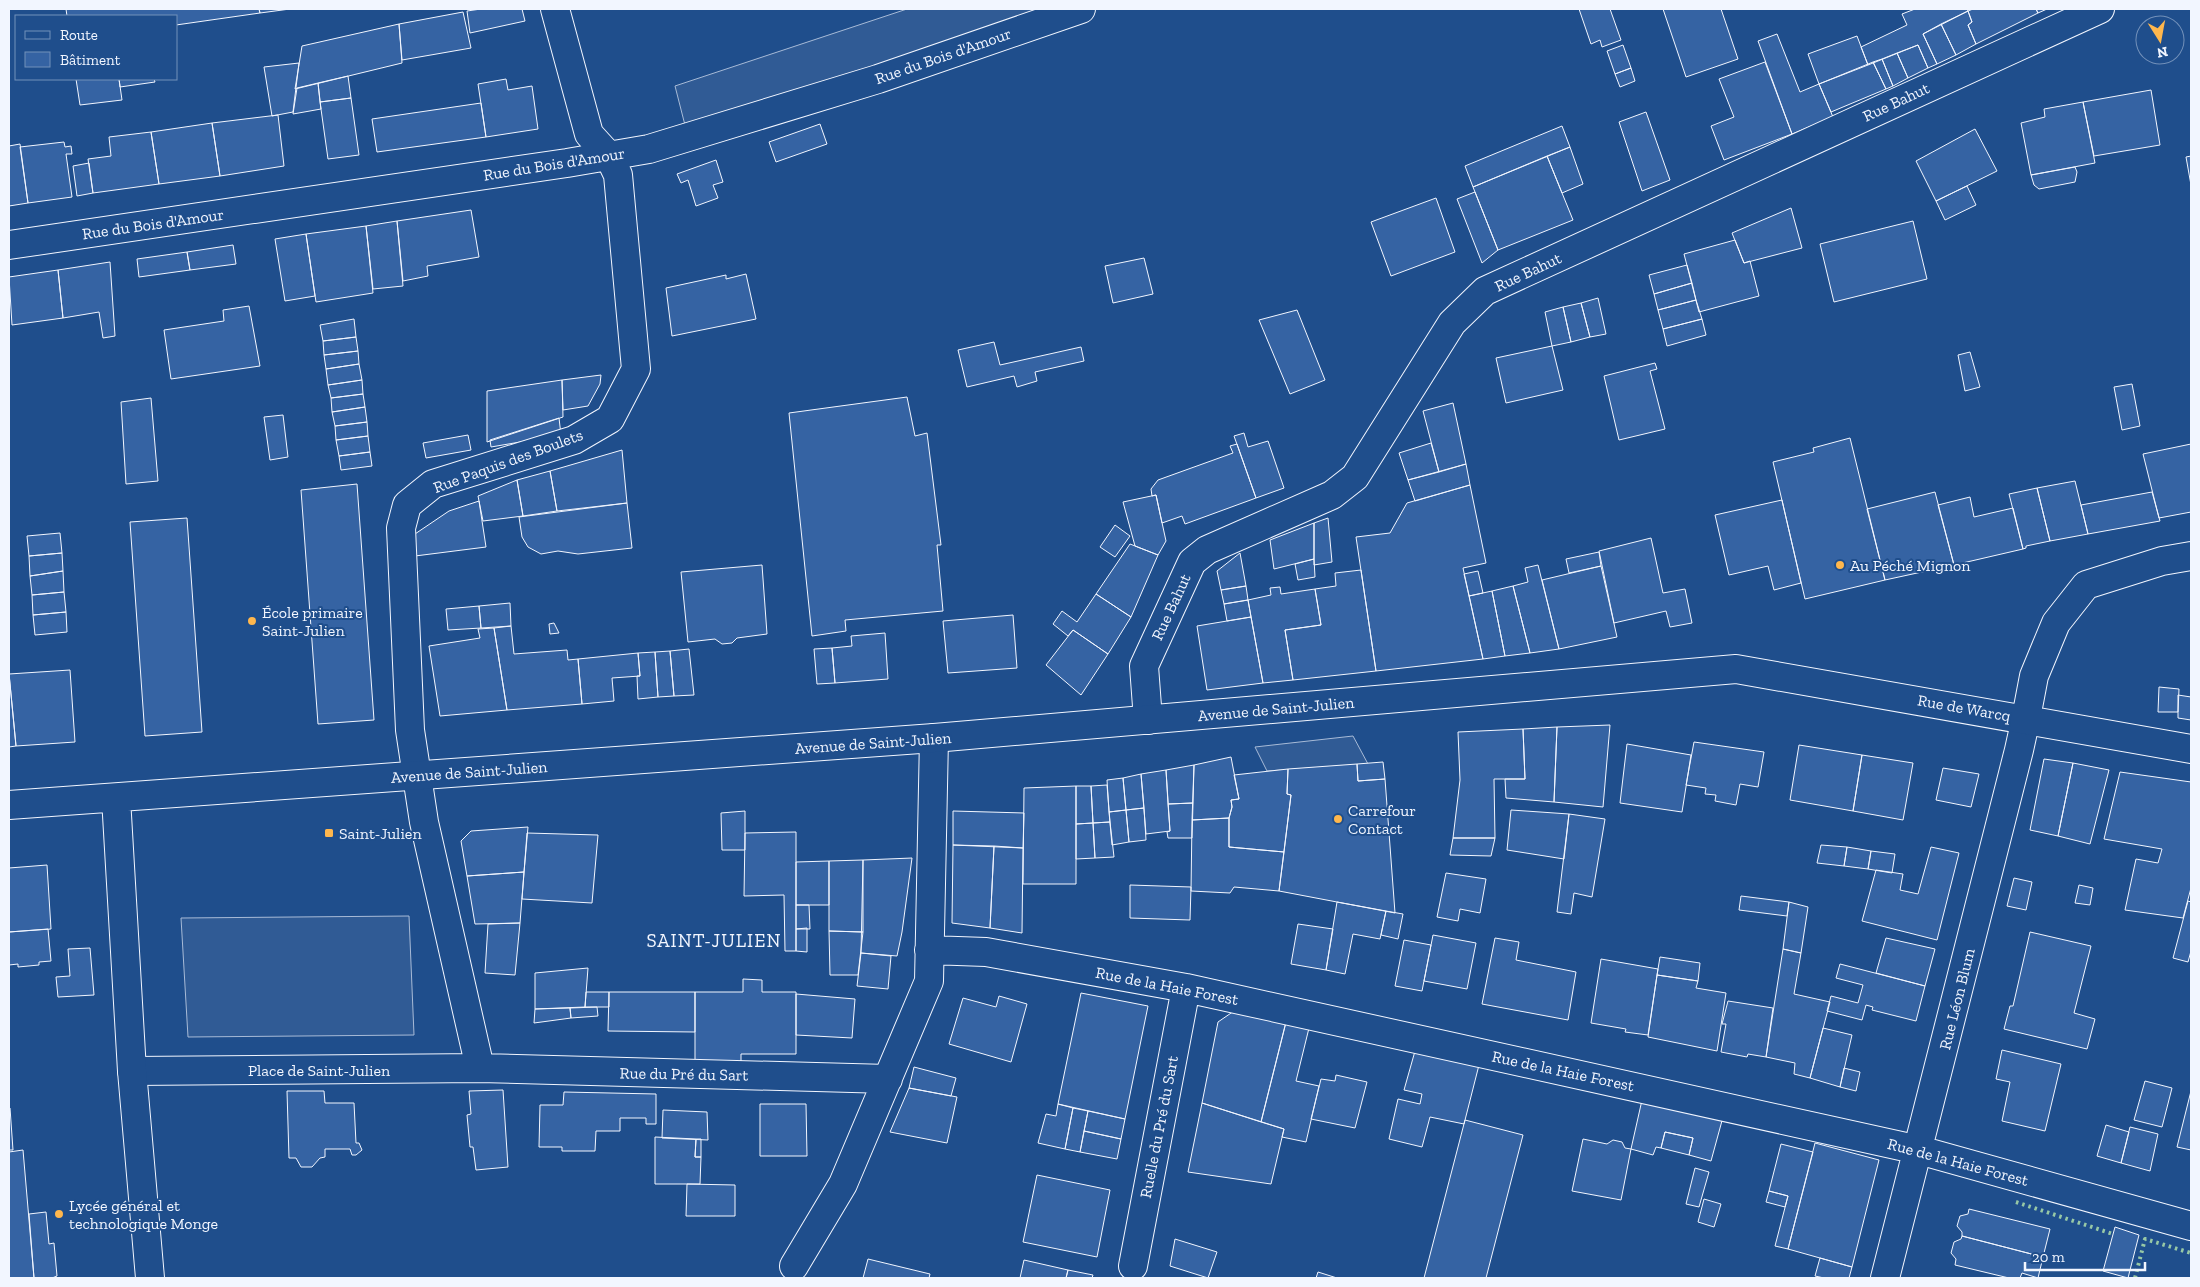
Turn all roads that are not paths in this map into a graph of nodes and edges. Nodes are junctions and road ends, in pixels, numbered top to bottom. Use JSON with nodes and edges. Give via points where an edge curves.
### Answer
{"nodes":[{"id":1,"x":555,"y":9,"type":"edge"},
{"id":2,"x":1081,"y":9,"type":"edge"},
{"id":3,"x":2100,"y":9,"type":"edge"},
{"id":4,"x":609,"y":156,"type":"junction"},
{"id":5,"x":9,"y":246,"type":"edge"},
{"id":6,"x":2191,"y":556,"type":"edge"},
{"id":7,"x":1736,"y":669,"type":"joint"},
{"id":8,"x":2026,"y":718,"type":"junction"},
{"id":9,"x":1148,"y":720,"type":"junction"},
{"id":10,"x":934,"y":738,"type":"junction"},
{"id":11,"x":2191,"y":748,"type":"edge"},
{"id":12,"x":418,"y":776,"type":"junction"},
{"id":13,"x":116,"y":798,"type":"junction"},
{"id":14,"x":9,"y":805,"type":"edge"},
{"id":15,"x":929,"y":950,"type":"junction"},
{"id":16,"x":1186,"y":988,"type":"junction"},
{"id":17,"x":480,"y":1068,"type":"junction"},
{"id":18,"x":132,"y":1071,"type":"junction"},
{"id":19,"x":888,"y":1079,"type":"junction"},
{"id":20,"x":1919,"y":1150,"type":"junction"},
{"id":21,"x":2191,"y":1226,"type":"edge"},
{"id":22,"x":794,"y":1266,"type":"dead end"},
{"id":23,"x":1133,"y":1266,"type":"dead end"},
{"id":24,"x":150,"y":1278,"type":"edge"},
{"id":25,"x":1885,"y":1278,"type":"edge"}],
"edges":[{"from":1,"to":4,"type":"street","name":"Rue Paquis des Boulets","via":[[589,134]]},
{"from":2,"to":4,"type":"street","name":"Rue du Bois d'Amour","via":[[878,79],[649,149]]},
{"from":3,"to":9,"type":"street","name":"Rue Bahut","via":[[1485,292],[1452,322],[1355,476],[1332,495],[1207,550],[1192,562],[1144,666]]},
{"from":4,"to":5,"type":"street","name":"Rue du Bois d'Amour"},
{"from":4,"to":12,"type":"street","name":"Rue Paquis des Boulets","via":[[621,189],[636,369],[610,418],[574,440],[433,484],[408,505],[401,528],[410,730]]},
{"from":6,"to":8,"type":"street","name":"Rue Léon Blum","via":[[2162,561],[2086,585],[2056,623],[2034,676]]},
{"from":7,"to":8,"type":"street","name":"Rue de Warcq"},
{"from":7,"to":9,"type":"street","name":"Avenue de Saint-Julien"},
{"from":8,"to":11,"type":"street","name":"Rue de Warcq"},
{"from":8,"to":20,"type":"street","name":"Rue Léon Blum"},
{"from":9,"to":10,"type":"street","name":"Avenue de Saint-Julien"},
{"from":10,"to":12,"type":"street","name":"Avenue de Saint-Julien"},
{"from":10,"to":15,"type":"street"},
{"from":12,"to":13,"type":"street","name":"Avenue de Saint-Julien"},
{"from":12,"to":17,"type":"street","via":[[424,822]]},
{"from":13,"to":14,"type":"street","name":"Avenue de Saint-Julien"},
{"from":13,"to":18,"type":"street"},
{"from":15,"to":16,"type":"street","name":"Rue de la Haie Forest","via":[[986,952]]},
{"from":15,"to":19,"type":"street","via":[[929,981]]},
{"from":16,"to":20,"type":"street","name":"Rue de la Haie Forest"},
{"from":16,"to":23,"type":"street","name":"Ruelle du Pré du Sart"},
{"from":17,"to":18,"type":"street","name":"Place de Saint-Julien"},
{"from":17,"to":19,"type":"street","name":"Rue du Pré du Sart"},
{"from":18,"to":24,"type":"street"},
{"from":19,"to":22,"type":"street","via":[[843,1184]]},
{"from":20,"to":21,"type":"street","name":"Rue de la Haie Forest"},
{"from":20,"to":25,"type":"street","name":"Rue Léon Blum"}]}
